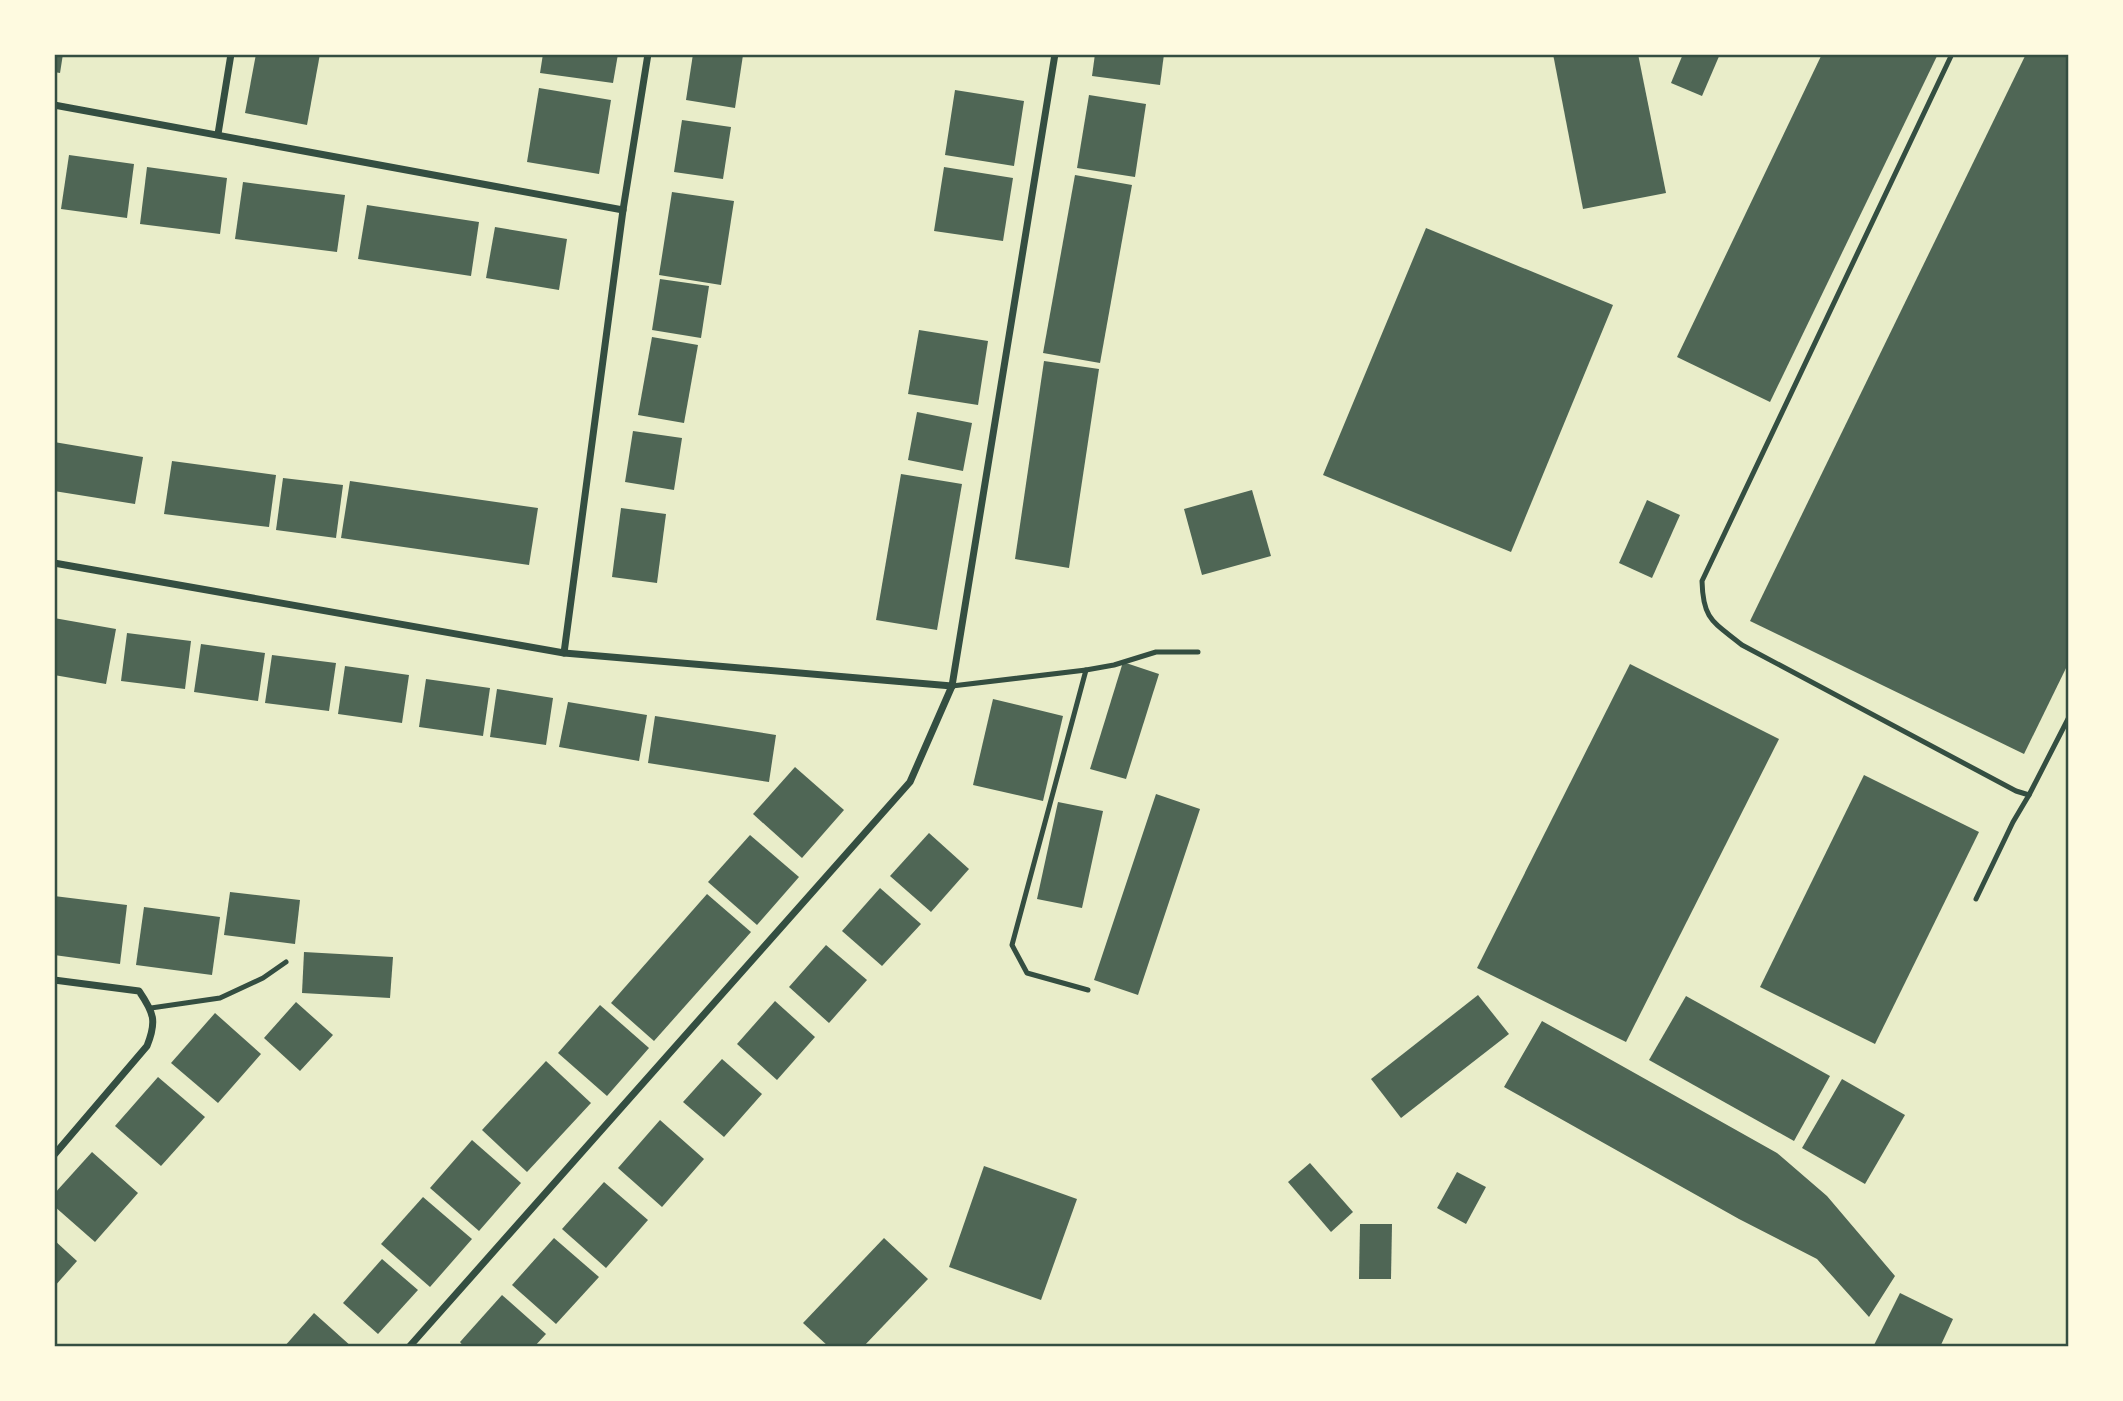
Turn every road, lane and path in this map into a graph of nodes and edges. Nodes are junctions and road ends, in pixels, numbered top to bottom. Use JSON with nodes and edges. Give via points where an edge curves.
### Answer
{"nodes":[{"id":1,"x":231,"y":54,"type":"edge"},
{"id":2,"x":648,"y":54,"type":"edge"},
{"id":3,"x":1055,"y":54,"type":"edge"},
{"id":4,"x":1952,"y":54,"type":"edge"},
{"id":5,"x":54,"y":105,"type":"edge"},
{"id":6,"x":218,"y":134,"type":"junction"},
{"id":7,"x":623,"y":210,"type":"junction"},
{"id":8,"x":54,"y":563,"type":"edge"},
{"id":9,"x":1198,"y":652,"type":"dead end"},
{"id":10,"x":564,"y":653,"type":"junction"},
{"id":11,"x":1086,"y":670,"type":"junction"},
{"id":12,"x":952,"y":686,"type":"junction"},
{"id":13,"x":2069,"y":716,"type":"edge"},
{"id":14,"x":2029,"y":795,"type":"junction"},
{"id":15,"x":1976,"y":900,"type":"dead end"},
{"id":16,"x":286,"y":962,"type":"dead end"},
{"id":17,"x":54,"y":980,"type":"edge"},
{"id":18,"x":1088,"y":990,"type":"dead end"},
{"id":19,"x":151,"y":1008,"type":"junction"},
{"id":20,"x":54,"y":1155,"type":"edge"},
{"id":21,"x":409,"y":1347,"type":"edge"}],
"edges":[{"from":1,"to":6,"type":"street"},
{"from":2,"to":7,"type":"street"},
{"from":3,"to":12,"type":"street"},
{"from":4,"to":14,"type":"lane","via":[[1702,582],[1702,600],[1708,617],[1742,645]]},
{"from":5,"to":6,"type":"street"},
{"from":6,"to":7,"type":"street"},
{"from":7,"to":10,"type":"street"},
{"from":8,"to":10,"type":"street"},
{"from":9,"to":11,"type":"lane","via":[[1156,652]]},
{"from":10,"to":12,"type":"street"},
{"from":11,"to":12,"type":"lane"},
{"from":11,"to":18,"type":"lane","via":[[1012,945],[1027,973]]},
{"from":12,"to":21,"type":"street","via":[[910,782]]},
{"from":13,"to":14,"type":"lane"},
{"from":14,"to":15,"type":"lane"},
{"from":16,"to":19,"type":"lane","via":[[220,998]]},
{"from":17,"to":19,"type":"street","via":[[139,991]]},
{"from":19,"to":20,"type":"street","via":[[154,1028],[147,1046]]}]}
